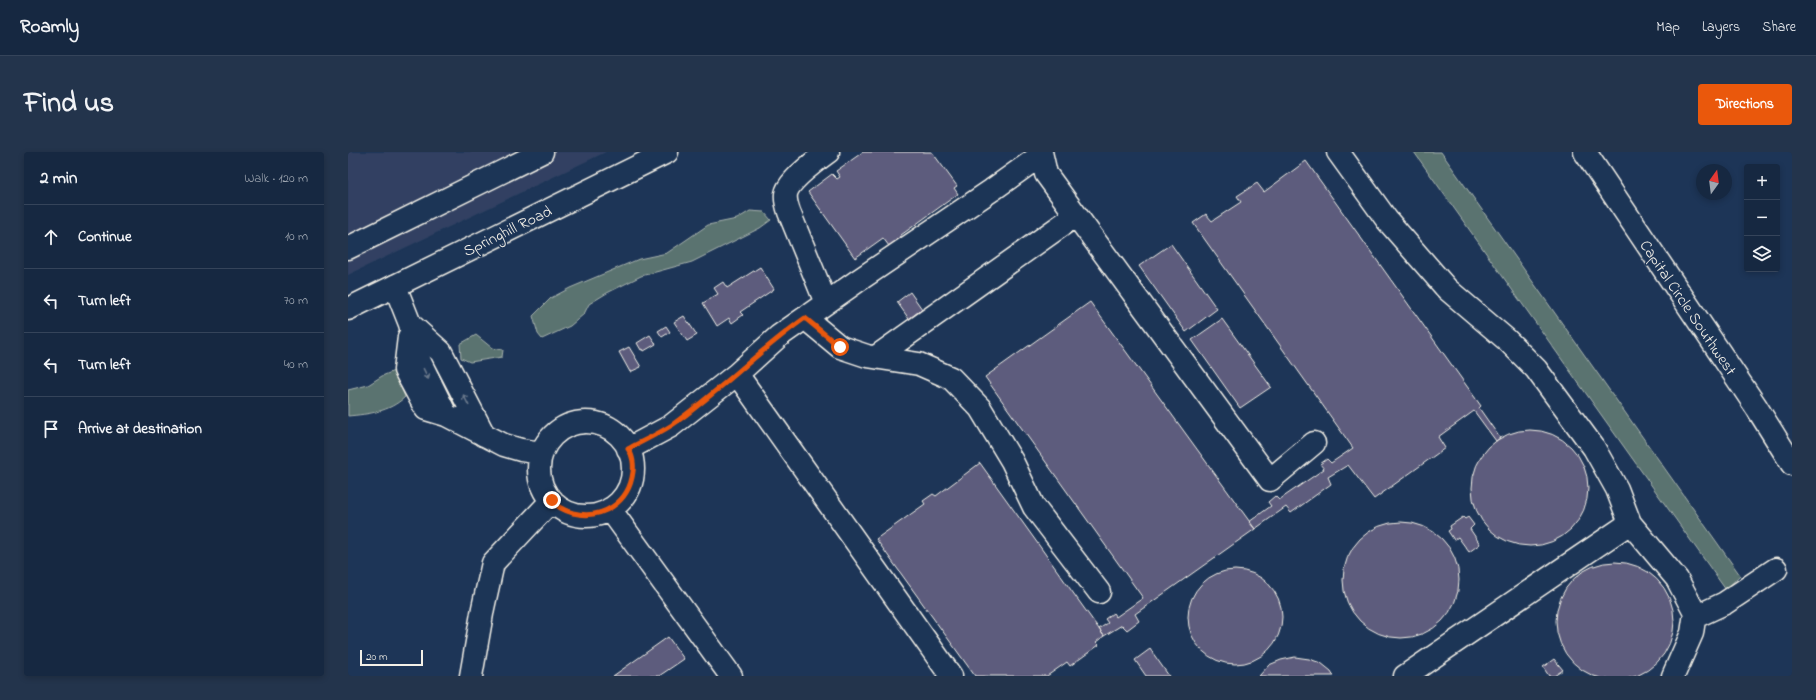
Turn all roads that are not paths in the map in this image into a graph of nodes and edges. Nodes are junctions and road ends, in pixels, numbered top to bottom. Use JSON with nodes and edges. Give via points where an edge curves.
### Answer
{"nodes":[{"id":1,"x":542,"y":152,"type":"edge"},
{"id":2,"x":667,"y":152,"type":"edge"},
{"id":3,"x":828,"y":152,"type":"edge"},
{"id":4,"x":1338,"y":152,"type":"edge"},
{"id":5,"x":1585,"y":152,"type":"edge"},
{"id":6,"x":1041,"y":154,"type":"edge"},
{"id":7,"x":1076,"y":215,"type":"junction"},
{"id":8,"x":348,"y":248,"type":"edge"},
{"id":9,"x":395,"y":286,"type":"junction"},
{"id":10,"x":826,"y":303,"type":"junction"},
{"id":11,"x":348,"y":309,"type":"edge"},
{"id":12,"x":805,"y":318,"type":"junction"},
{"id":13,"x":410,"y":324,"type":"junction"},
{"id":14,"x":876,"y":357,"type":"junction"},
{"id":15,"x":737,"y":374,"type":"junction"},
{"id":16,"x":484,"y":435,"type":"junction"},
{"id":17,"x":1314,"y":443,"type":"dead end"},
{"id":18,"x":628,"y":449,"type":"junction"},
{"id":19,"x":542,"y":453,"type":"junction"},
{"id":20,"x":1792,"y":464,"type":"edge"},
{"id":21,"x":552,"y":500,"type":"junction"},
{"id":22,"x":610,"y":509,"type":"junction"},
{"id":23,"x":1630,"y":523,"type":"junction"},
{"id":24,"x":1776,"y":569,"type":"dead end"},
{"id":25,"x":1099,"y":592,"type":"dead end"},
{"id":26,"x":1695,"y":617,"type":"junction"},
{"id":27,"x":471,"y":676,"type":"edge"},
{"id":28,"x":731,"y":676,"type":"edge"},
{"id":29,"x":951,"y":676,"type":"edge"},
{"id":30,"x":1405,"y":676,"type":"edge"},
{"id":31,"x":1673,"y":676,"type":"edge"}],
"edges":[{"from":1,"to":8,"type":"main road"},
{"from":2,"to":9,"type":"main road","name":"Springhill Road"},
{"from":3,"to":10,"type":"main road","via":[[793,181],[786,192],[786,203]]},
{"from":4,"to":23,"type":"main road","via":[[1387,220],[1447,289],[1507,340],[1536,370],[1594,448],[1617,489]]},
{"from":5,"to":20,"type":"main road","name":"Capital Circle Southwest"},
{"from":6,"to":7,"type":"main road","via":[[1046,174]]},
{"from":6,"to":10,"type":"main road"},
{"from":7,"to":14,"type":"main road"},
{"from":7,"to":17,"type":"main road","via":[[1270,480]]},
{"from":9,"to":11,"type":"main road","name":"Springhill Road"},
{"from":9,"to":13,"type":"main road"},
{"from":10,"to":12,"type":"main road"},
{"from":12,"to":14,"type":"main road","via":[[840,347]]},
{"from":12,"to":15,"type":"main road","via":[[779,336]]},
{"from":16,"to":13,"type":"main road","one_way":true,"via":[[441,352]]},
{"from":13,"to":16,"type":"main road","one_way":true,"via":[[418,358],[446,415]]},
{"from":14,"to":25,"type":"main road","via":[[919,364],[951,378],[980,408],[1012,461],[1034,507]]},
{"from":15,"to":18,"type":"main road","via":[[671,426]]},
{"from":15,"to":29,"type":"main road"},
{"from":16,"to":19,"type":"main road","via":[[504,445]]},
{"from":18,"to":19,"type":"main road","via":[[623,438],[611,428],[597,423],[582,422],[568,425],[555,433]]},
{"from":18,"to":22,"type":"main road","via":[[634,466],[632,481],[625,496]]},
{"from":19,"to":21,"type":"main road","via":[[539,475],[544,490]]},
{"from":21,"to":22,"type":"main road","via":[[567,512],[583,516],[599,514]]},
{"from":21,"to":27,"type":"main road","via":[[493,563]]},
{"from":22,"to":28,"type":"main road"},
{"from":23,"to":26,"type":"main road","via":[[1677,579]]},
{"from":23,"to":30,"type":"main road"},
{"from":24,"to":26,"type":"main road","via":[[1726,603]]},
{"from":26,"to":31,"type":"main road","via":[[1692,633]]}]}
